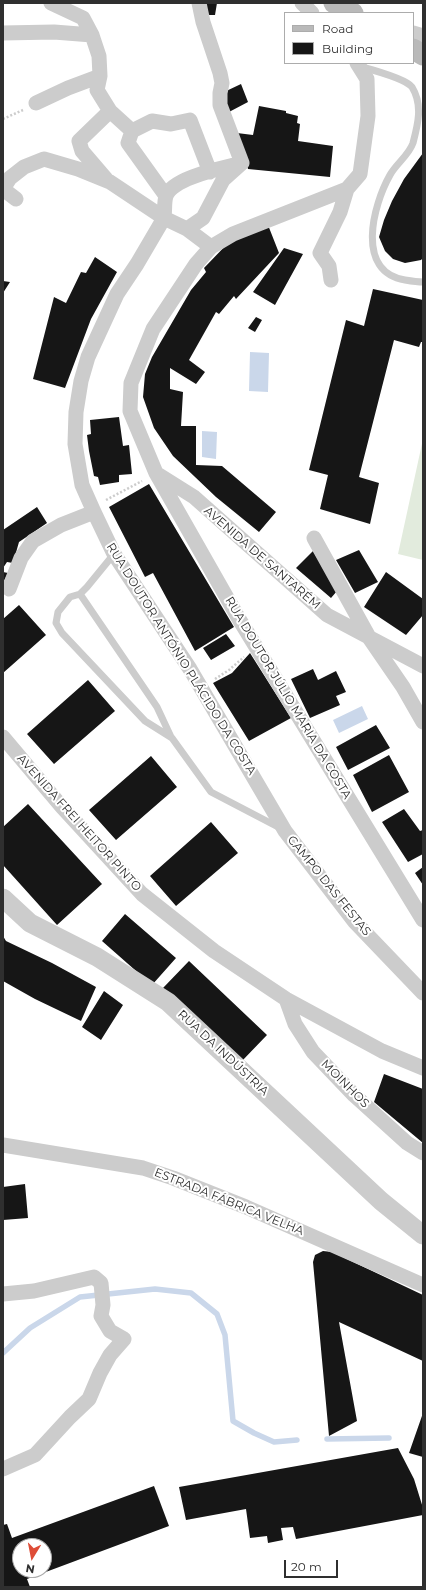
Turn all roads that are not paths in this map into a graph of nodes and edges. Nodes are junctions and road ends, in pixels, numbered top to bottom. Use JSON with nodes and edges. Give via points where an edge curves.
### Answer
{"nodes":[{"id":1,"x":51,"y":3,"type":"edge"},
{"id":2,"x":199,"y":3,"type":"edge"},
{"id":3,"x":302,"y":3,"type":"edge"},
{"id":4,"x":334,"y":3,"type":"edge"},
{"id":5,"x":311,"y":12,"type":"edge"},
{"id":6,"x":351,"y":12,"type":"edge"},
{"id":7,"x":3,"y":33,"type":"edge"},
{"id":8,"x":92,"y":35,"type":"junction"},
{"id":9,"x":414,"y":50,"type":"edge"},
{"id":10,"x":423,"y":55,"type":"edge"},
{"id":11,"x":358,"y":64,"type":"edge"},
{"id":12,"x":100,"y":76,"type":"junction"},
{"id":13,"x":36,"y":103,"type":"road end"},
{"id":14,"x":110,"y":111,"type":"junction"},
{"id":15,"x":132,"y":131,"type":"junction"},
{"id":16,"x":242,"y":163,"type":"junction"},
{"id":17,"x":210,"y":172,"type":"junction"},
{"id":18,"x":5,"y":182,"type":"edge"},
{"id":19,"x":110,"y":182,"type":"junction"},
{"id":20,"x":347,"y":189,"type":"junction"},
{"id":21,"x":166,"y":196,"type":"junction"},
{"id":22,"x":16,"y":199,"type":"dead end"},
{"id":23,"x":164,"y":218,"type":"junction"},
{"id":24,"x":187,"y":229,"type":"junction"},
{"id":25,"x":210,"y":247,"type":"junction"},
{"id":26,"x":331,"y":280,"type":"dead end"},
{"id":27,"x":423,"y":282,"type":"edge"},
{"id":28,"x":156,"y":473,"type":"junction"},
{"id":29,"x":93,"y":510,"type":"junction"},
{"id":30,"x":314,"y":538,"type":"dead end"},
{"id":31,"x":114,"y":554,"type":"junction"},
{"id":32,"x":9,"y":589,"type":"dead end"},
{"id":33,"x":80,"y":594,"type":"junction"},
{"id":34,"x":370,"y":639,"type":"junction"},
{"id":35,"x":423,"y":666,"type":"edge"},
{"id":36,"x":417,"y":706,"type":"edge"},
{"id":37,"x":423,"y":722,"type":"edge"},
{"id":38,"x":3,"y":737,"type":"edge"},
{"id":39,"x":172,"y":738,"type":"junction"},
{"id":40,"x":285,"y":831,"type":"junction"},
{"id":41,"x":3,"y":898,"type":"edge"},
{"id":42,"x":423,"y":920,"type":"edge"},
{"id":43,"x":423,"y":993,"type":"edge"},
{"id":44,"x":286,"y":999,"type":"junction"},
{"id":45,"x":423,"y":1068,"type":"edge"},
{"id":46,"x":3,"y":1145,"type":"edge"},
{"id":47,"x":423,"y":1153,"type":"edge"},
{"id":48,"x":423,"y":1235,"type":"edge"},
{"id":49,"x":423,"y":1285,"type":"edge"},
{"id":50,"x":3,"y":1294,"type":"edge"},
{"id":51,"x":3,"y":1469,"type":"edge"}],
"edges":[{"from":1,"to":8,"type":"street","via":[[83,18]]},
{"from":2,"to":16,"type":"street","via":[[220,73],[220,105]]},
{"from":3,"to":5,"type":"street"},
{"from":4,"to":6,"type":"main road"},
{"from":7,"to":8,"type":"street","via":[[54,32]]},
{"from":8,"to":12,"type":"street","via":[[99,56]]},
{"from":9,"to":10,"type":"main road"},
{"from":11,"to":20,"type":"street","via":[[367,79],[368,116],[360,174]]},
{"from":11,"to":27,"type":"lane","via":[[411,86],[419,103],[418,122],[412,145],[390,175],[376,209],[372,233],[374,257],[385,272],[398,279]]},
{"from":12,"to":13,"type":"street"},
{"from":12,"to":14,"type":"street","via":[[97,90]]},
{"from":14,"to":15,"type":"street"},
{"from":14,"to":19,"type":"street","via":[[79,141],[82,151]]},
{"from":15,"to":17,"type":"street","via":[[152,121],[171,124],[190,120]]},
{"from":15,"to":21,"type":"street","via":[[128,143]]},
{"from":16,"to":17,"type":"street"},
{"from":16,"to":24,"type":"street","via":[[223,180],[203,218]]},
{"from":17,"to":21,"type":"street","via":[[186,179],[172,187]]},
{"from":18,"to":19,"type":"street","via":[[24,167],[44,159]]},
{"from":18,"to":22,"type":"street"},
{"from":19,"to":23,"type":"street"},
{"from":20,"to":25,"type":"street","via":[[233,234]]},
{"from":20,"to":26,"type":"street","via":[[340,212],[320,253],[328,266]]},
{"from":21,"to":23,"type":"street"},
{"from":23,"to":24,"type":"street"},
{"from":23,"to":29,"type":"street","name":"RUA DOUTOR ANTÓNIO PLÁCIDO DA COSTA","via":[[117,294],[88,357],[81,381],[76,412],[75,444],[82,485]]},
{"from":24,"to":25,"type":"street"},
{"from":25,"to":28,"type":"street","name":"RUA DOUTOR JÚLIO MARIA DA COSTA","via":[[153,329],[131,383],[130,411]]},
{"from":28,"to":34,"type":"street","name":"AVENIDA DE SANTARÉM","via":[[194,497],[327,615]]},
{"from":28,"to":42,"type":"street","name":"RUA DOUTOR JÚLIO MARIA DA COSTA","via":[[256,646]]},
{"from":29,"to":31,"type":"street","name":"RUA DOUTOR ANTÓNIO PLÁCIDO DA COSTA"},
{"from":29,"to":32,"type":"street","via":[[33,541],[21,558]]},
{"from":30,"to":34,"type":"street"},
{"from":31,"to":33,"type":"lane"},
{"from":31,"to":40,"type":"street","name":"RUA DOUTOR ANTÓNIO PLÁCIDO DA COSTA","via":[[190,669]]},
{"from":33,"to":39,"type":"lane","via":[[157,707]]},
{"from":33,"to":39,"type":"lane","via":[[70,597],[58,612],[56,623],[59,628],[145,722]]},
{"from":34,"to":35,"type":"street","name":"AVENIDA DE SANTARÉM"},
{"from":34,"to":36,"type":"street"},
{"from":36,"to":37,"type":"street"},
{"from":38,"to":44,"type":"street","name":"AVENIDA FREI HEITOR PINTO","via":[[62,807],[142,894],[214,951]]},
{"from":39,"to":40,"type":"lane","via":[[211,792]]},
{"from":40,"to":43,"type":"street","name":"CAMPO DAS FESTAS","via":[[354,921]]},
{"from":41,"to":48,"type":"street","name":"RUA DA INDÚSTRIA","via":[[30,922],[97,957],[168,1002],[381,1201]]},
{"from":44,"to":45,"type":"street","name":"AVENIDA FREI HEITOR PINTO","via":[[382,1051]]},
{"from":44,"to":47,"type":"street","name":"MOINHOS","via":[[295,1024],[313,1052],[354,1094],[407,1142]]},
{"from":46,"to":49,"type":"street","name":"ESTRADA FÁBRICA VELHA","via":[[143,1168],[173,1178],[246,1207]]},
{"from":50,"to":51,"type":"street","via":[[94,1277],[101,1283],[101,1316],[110,1331],[124,1339],[110,1355],[89,1399],[35,1455]]}]}
